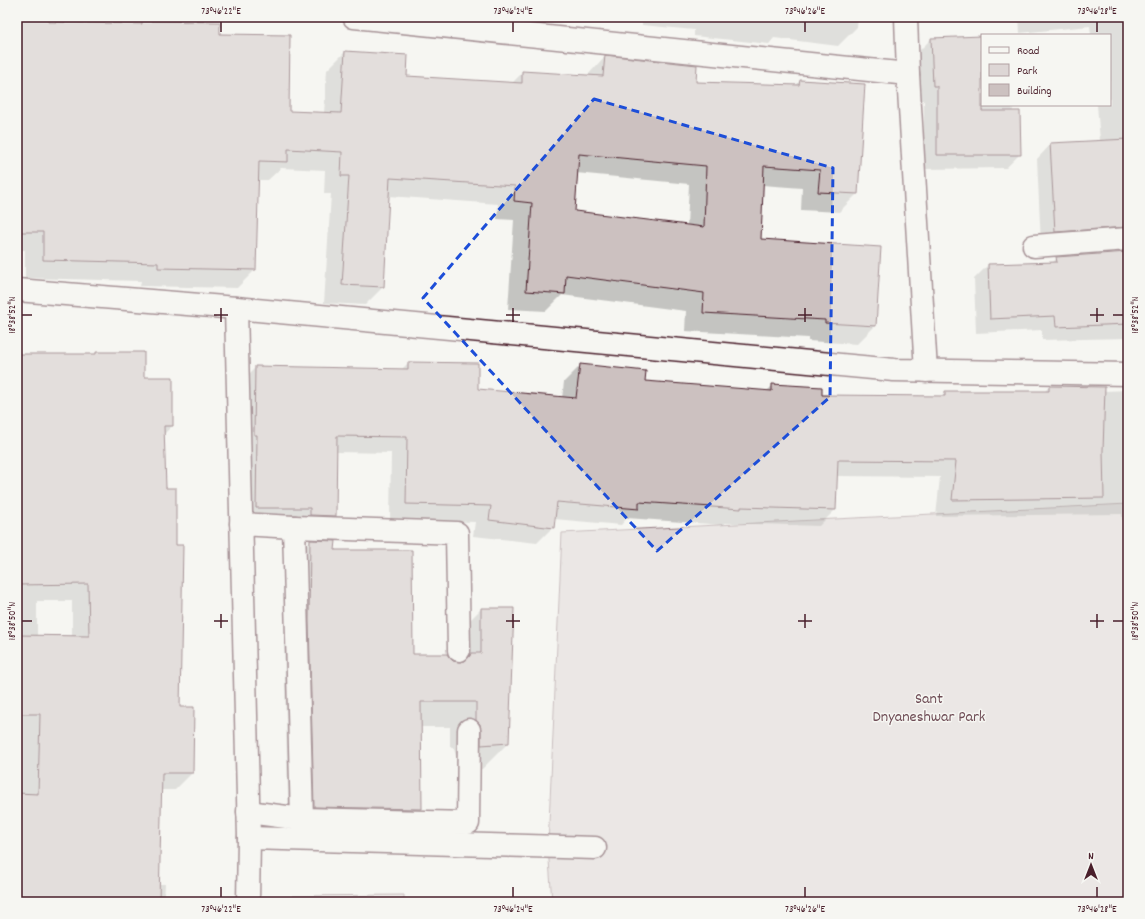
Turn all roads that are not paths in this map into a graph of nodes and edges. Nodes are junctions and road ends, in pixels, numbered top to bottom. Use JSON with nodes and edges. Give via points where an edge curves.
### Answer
{"nodes":[{"id":1,"x":354,"y":17,"type":"edge"},
{"id":2,"x":906,"y":17,"type":"edge"},
{"id":3,"x":908,"y":74,"type":"junction"},
{"id":4,"x":1128,"y":239,"type":"edge"},
{"id":5,"x":1034,"y":246,"type":"dead end"},
{"id":6,"x":17,"y":290,"type":"edge"},
{"id":7,"x":236,"y":308,"type":"junction"},
{"id":8,"x":926,"y":371,"type":"junction"},
{"id":9,"x":1128,"y":374,"type":"edge"},
{"id":10,"x":241,"y":524,"type":"junction"},
{"id":11,"x":294,"y":527,"type":"junction"},
{"id":12,"x":459,"y":650,"type":"dead end"},
{"id":13,"x":469,"y":730,"type":"dead end"},
{"id":14,"x":248,"y":812,"type":"junction"},
{"id":15,"x":302,"y":820,"type":"junction"},
{"id":16,"x":249,"y":838,"type":"junction"},
{"id":17,"x":595,"y":848,"type":"dead end"},
{"id":18,"x":248,"y":902,"type":"edge"}],
"edges":[{"from":1,"to":3,"type":"street"},
{"from":2,"to":3,"type":"street"},
{"from":3,"to":8,"type":"street"},
{"from":4,"to":5,"type":"street"},
{"from":6,"to":7,"type":"street"},
{"from":7,"to":8,"type":"street"},
{"from":7,"to":10,"type":"street"},
{"from":8,"to":9,"type":"street"},
{"from":10,"to":11,"type":"street"},
{"from":10,"to":14,"type":"street"},
{"from":11,"to":12,"type":"street","via":[[457,532]]},
{"from":11,"to":15,"type":"street"},
{"from":13,"to":15,"type":"street","via":[[468,823]]},
{"from":14,"to":15,"type":"street"},
{"from":14,"to":16,"type":"street"},
{"from":16,"to":17,"type":"street"},
{"from":16,"to":18,"type":"street"}]}
